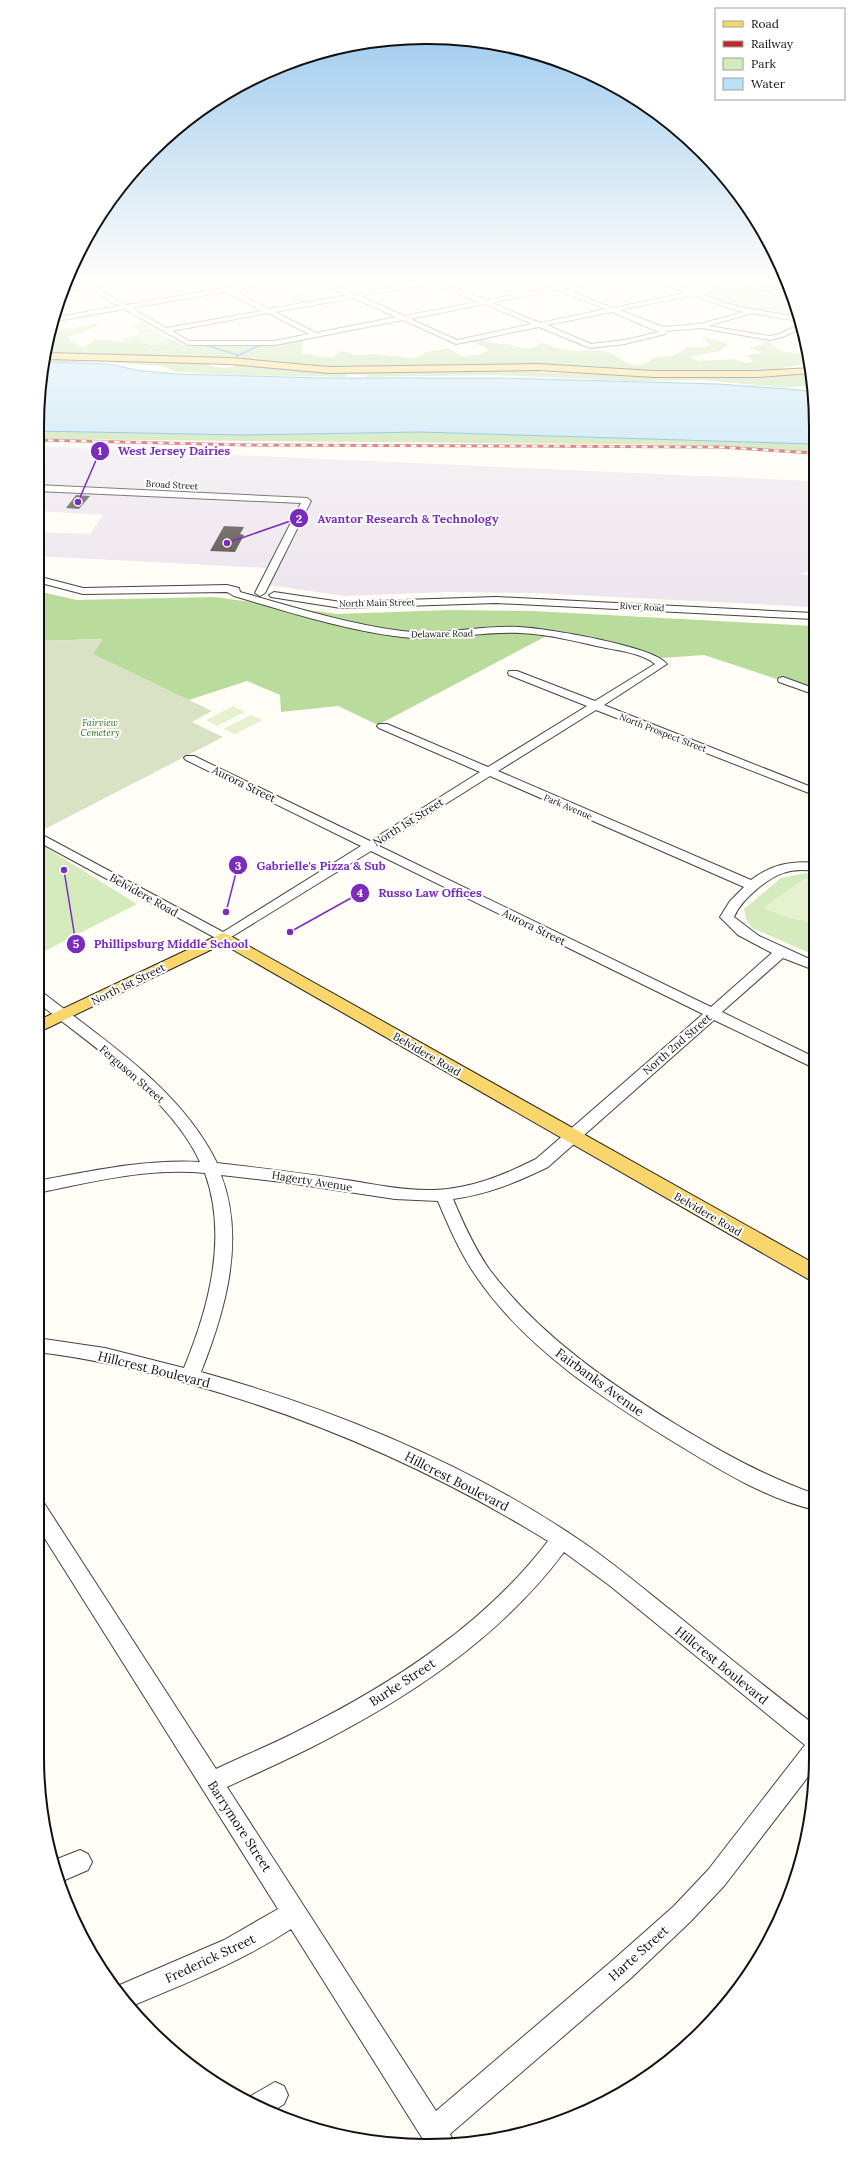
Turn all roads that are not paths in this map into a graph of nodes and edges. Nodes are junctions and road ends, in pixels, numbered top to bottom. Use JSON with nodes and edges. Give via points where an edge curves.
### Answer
{"nodes":[{"id":1,"x":44,"y":488,"type":"edge"},
{"id":2,"x":44,"y":581,"type":"edge"},
{"id":3,"x":227,"y":588,"type":"junction"},
{"id":4,"x":260,"y":593,"type":"junction"},
{"id":5,"x":471,"y":601,"type":"joint"},
{"id":6,"x":809,"y":616,"type":"edge"},
{"id":7,"x":660,"y":660,"type":"joint"},
{"id":8,"x":512,"y":673,"type":"dead end"},
{"id":9,"x":783,"y":680,"type":"dead end"},
{"id":10,"x":809,"y":689,"type":"edge"},
{"id":11,"x":595,"y":706,"type":"junction"},
{"id":12,"x":383,"y":726,"type":"dead end"},
{"id":13,"x":190,"y":758,"type":"dead end"},
{"id":14,"x":488,"y":773,"type":"junction"},
{"id":15,"x":809,"y":790,"type":"edge"},
{"id":16,"x":44,"y":840,"type":"edge"},
{"id":17,"x":370,"y":846,"type":"junction"},
{"id":18,"x":809,"y":867,"type":"edge"},
{"id":19,"x":753,"y":886,"type":"junction"},
{"id":20,"x":223,"y":938,"type":"junction"},
{"id":21,"x":782,"y":952,"type":"junction"},
{"id":22,"x":809,"y":964,"type":"edge"},
{"id":23,"x":44,"y":1001,"type":"edge"},
{"id":24,"x":712,"y":1014,"type":"junction"},
{"id":25,"x":62,"y":1015,"type":"junction"},
{"id":26,"x":44,"y":1024,"type":"edge"},
{"id":27,"x":809,"y":1061,"type":"edge"},
{"id":28,"x":572,"y":1136,"type":"junction"},
{"id":29,"x":210,"y":1168,"type":"junction"},
{"id":30,"x":44,"y":1186,"type":"edge"},
{"id":31,"x":443,"y":1195,"type":"junction"},
{"id":32,"x":809,"y":1271,"type":"edge"},
{"id":33,"x":44,"y":1346,"type":"edge"},
{"id":34,"x":190,"y":1376,"type":"junction"},
{"id":35,"x":809,"y":1500,"type":"edge"},
{"id":36,"x":44,"y":1520,"type":"edge"},
{"id":37,"x":562,"y":1539,"type":"junction"},
{"id":38,"x":809,"y":1734,"type":"edge"},
{"id":39,"x":809,"y":1758,"type":"edge"},
{"id":40,"x":212,"y":1783,"type":"junction"},
{"id":41,"x":80,"y":1862,"type":"dead end"},
{"id":42,"x":61,"y":1870,"type":"edge"},
{"id":43,"x":295,"y":1912,"type":"junction"},
{"id":44,"x":128,"y":1995,"type":"edge"},
{"id":45,"x":438,"y":2138,"type":"edge"}],
"edges":[{"from":1,"to":4,"type":"street","name":"Broad Street","via":[[307,501]]},
{"from":2,"to":3,"type":"street","via":[[90,591]]},
{"from":3,"to":4,"type":"street","name":"North Main Street"},
{"from":3,"to":7,"type":"street","name":"Delaware Road","via":[[237,594],[306,614],[400,634],[441,636],[506,630],[529,631],[629,650]]},
{"from":4,"to":5,"type":"street","name":"North Main Street","via":[[341,605]]},
{"from":5,"to":6,"type":"street","name":"River Road","via":[[541,602]]},
{"from":7,"to":11,"type":"street","name":"North 1st Street","via":[[660,666]]},
{"from":8,"to":11,"type":"street","name":"North Prospect Street"},
{"from":9,"to":10,"type":"street"},
{"from":11,"to":14,"type":"street","name":"North 1st Street"},
{"from":11,"to":15,"type":"street","name":"North Prospect Street"},
{"from":12,"to":14,"type":"street","name":"Park Avenue"},
{"from":13,"to":17,"type":"street","name":"Aurora Street"},
{"from":14,"to":17,"type":"street","name":"North 1st Street"},
{"from":14,"to":19,"type":"street","name":"Park Avenue"},
{"from":16,"to":20,"type":"street","name":"Belvidere Road"},
{"from":17,"to":20,"type":"street","name":"North 1st Street"},
{"from":17,"to":24,"type":"street","name":"Aurora Street"},
{"from":18,"to":19,"type":"street","via":[[778,869]]},
{"from":19,"to":21,"type":"street","via":[[733,904],[728,917],[730,922],[745,934]]},
{"from":20,"to":25,"type":"main road","name":"North 1st Street"},
{"from":20,"to":28,"type":"main road","name":"Belvidere Road"},
{"from":21,"to":22,"type":"street"},
{"from":21,"to":24,"type":"street","name":"North 2nd Street"},
{"from":23,"to":25,"type":"street","name":"Ferguson Street"},
{"from":24,"to":27,"type":"street","name":"Aurora Street"},
{"from":24,"to":28,"type":"street","name":"North 2nd Street"},
{"from":25,"to":26,"type":"main road","name":"North 1st Street"},
{"from":25,"to":29,"type":"street","name":"Ferguson Street","via":[[156,1092],[195,1139]]},
{"from":28,"to":31,"type":"street","name":"Hagerty Avenue","via":[[542,1163],[517,1176],[481,1189]]},
{"from":28,"to":32,"type":"main road","name":"Belvidere Road"},
{"from":29,"to":30,"type":"street","name":"Hagerty Avenue","via":[[120,1170]]},
{"from":29,"to":31,"type":"street","name":"Hagerty Avenue","via":[[282,1176],[395,1194]]},
{"from":29,"to":34,"type":"street","name":"Ferguson Street","via":[[220,1202],[223,1258],[216,1300],[201,1351]]},
{"from":31,"to":35,"type":"street","name":"Fairbanks Avenue","via":[[459,1236],[491,1284],[514,1311],[572,1364],[630,1406],[721,1461],[781,1490]]},
{"from":33,"to":34,"type":"street","name":"Hillcrest Boulevard","via":[[125,1359]]},
{"from":34,"to":37,"type":"street","name":"Hillcrest Boulevard","via":[[236,1389],[323,1420],[410,1456],[489,1496]]},
{"from":36,"to":40,"type":"street","name":"Barrymore Street"},
{"from":37,"to":38,"type":"street","name":"Hillcrest Boulevard","via":[[639,1597]]},
{"from":37,"to":40,"type":"street","name":"Burke Street","via":[[521,1589],[473,1633],[428,1666],[371,1703],[319,1732]]},
{"from":39,"to":45,"type":"street","name":"Harte Street","via":[[721,1872],[682,1914]]},
{"from":40,"to":43,"type":"street","name":"Barrymore Street"},
{"from":41,"to":42,"type":"street"},
{"from":43,"to":44,"type":"street","name":"Frederick Street","via":[[273,1928],[229,1951]]},
{"from":43,"to":45,"type":"street","name":"Barrymore Street"}]}
